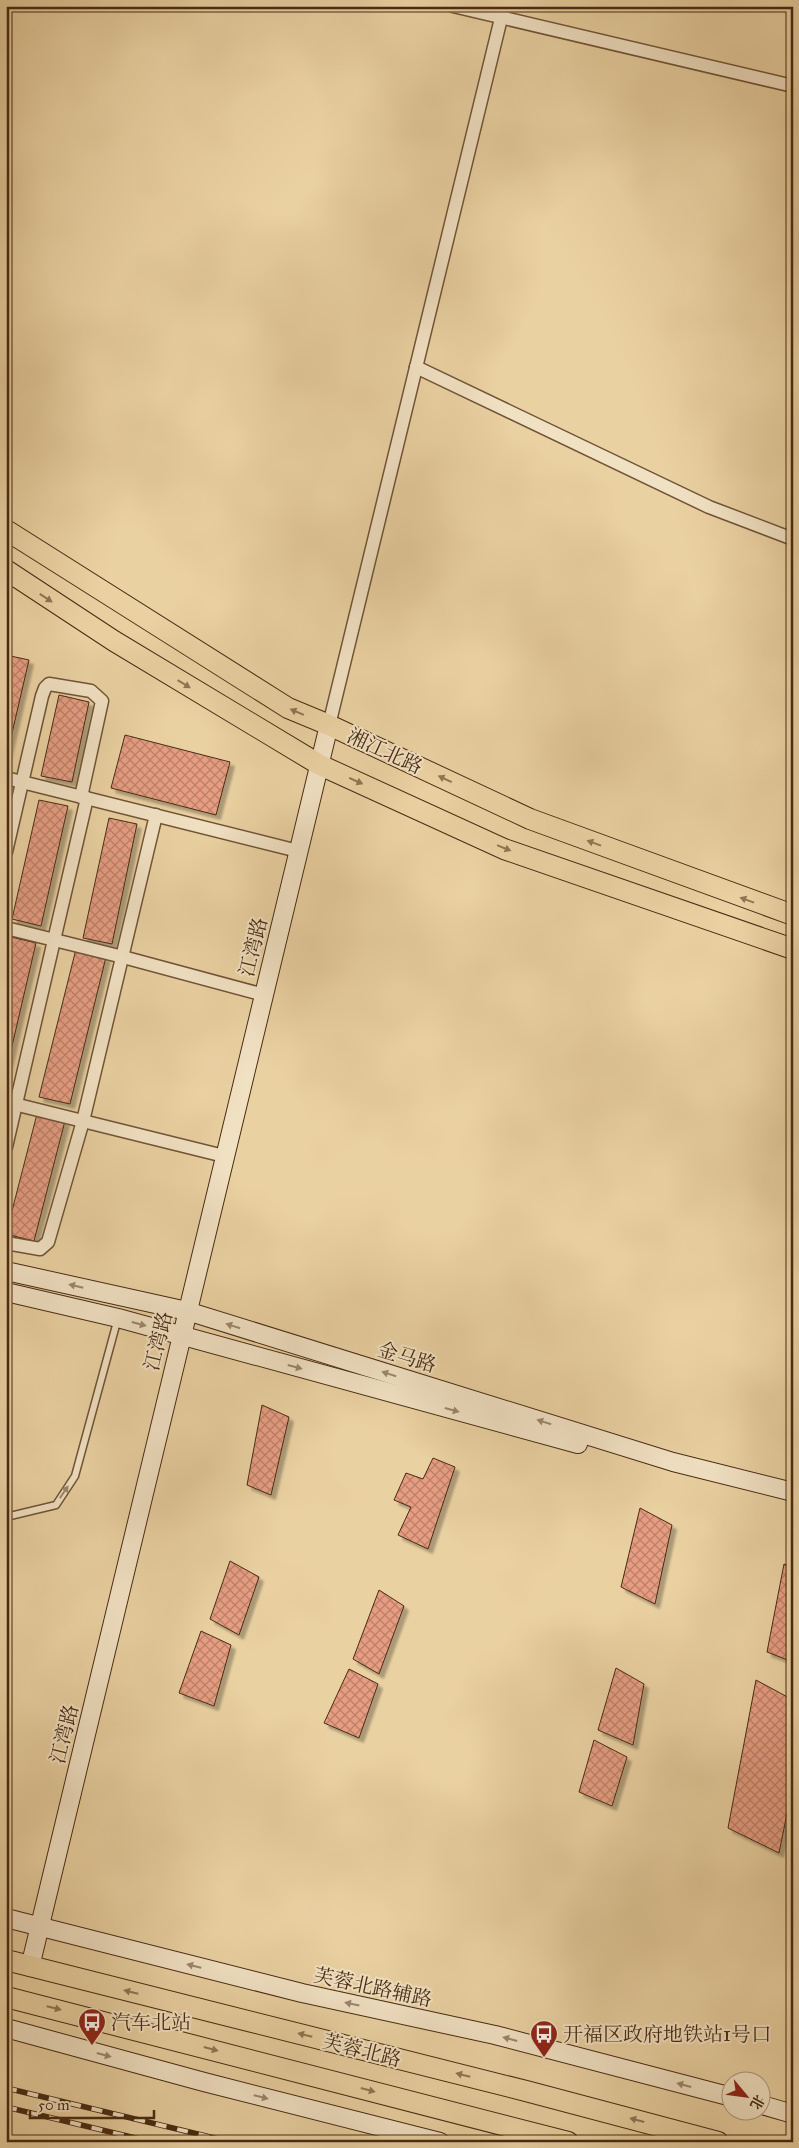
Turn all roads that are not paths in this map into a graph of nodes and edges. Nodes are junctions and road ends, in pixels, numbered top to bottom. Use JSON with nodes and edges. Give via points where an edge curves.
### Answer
{"nodes":[{"id":1,"x":453,"y":6,"type":"edge"},
{"id":2,"x":502,"y":12,"type":"edge"},
{"id":3,"x":793,"y":86,"type":"edge"},
{"id":4,"x":416,"y":367,"type":"junction"},
{"id":5,"x":6,"y":530,"type":"edge"},
{"id":6,"x":793,"y":539,"type":"edge"},
{"id":7,"x":6,"y":570,"type":"edge"},
{"id":8,"x":329,"y":725,"type":"junction"},
{"id":9,"x":320,"y":765,"type":"junction"},
{"id":10,"x":6,"y":778,"type":"edge"},
{"id":11,"x":23,"y":782,"type":"junction"},
{"id":12,"x":84,"y":797,"type":"junction"},
{"id":13,"x":156,"y":816,"type":"junction"},
{"id":14,"x":298,"y":851,"type":"junction"},
{"id":15,"x":6,"y":852,"type":"edge"},
{"id":16,"x":793,"y":915,"type":"edge"},
{"id":17,"x":6,"y":928,"type":"edge"},
{"id":18,"x":54,"y":940,"type":"junction"},
{"id":19,"x":793,"y":949,"type":"edge"},
{"id":20,"x":123,"y":957,"type":"junction"},
{"id":21,"x":264,"y":995,"type":"junction"},
{"id":22,"x":11,"y":1103,"type":"edge"},
{"id":23,"x":83,"y":1121,"type":"junction"},
{"id":24,"x":6,"y":1147,"type":"edge"},
{"id":25,"x":224,"y":1156,"type":"junction"},
{"id":26,"x":6,"y":1243,"type":"edge"},
{"id":27,"x":6,"y":1271,"type":"edge"},
{"id":28,"x":6,"y":1292,"type":"edge"},
{"id":29,"x":187,"y":1312,"type":"junction"},
{"id":30,"x":118,"y":1318,"type":"junction"},
{"id":31,"x":182,"y":1335,"type":"junction"},
{"id":32,"x":793,"y":1492,"type":"edge"},
{"id":33,"x":793,"y":1503,"type":"edge"},
{"id":34,"x":6,"y":1517,"type":"edge"},
{"id":35,"x":6,"y":1918,"type":"edge"},
{"id":36,"x":39,"y":1926,"type":"junction"},
{"id":37,"x":6,"y":1960,"type":"edge"},
{"id":38,"x":30,"y":1966,"type":"junction"},
{"id":39,"x":6,"y":1997,"type":"edge"},
{"id":40,"x":6,"y":2028,"type":"edge"},
{"id":41,"x":722,"y":2094,"type":"edge"},
{"id":42,"x":772,"y":2108,"type":"edge"},
{"id":43,"x":793,"y":2114,"type":"edge"},
{"id":44,"x":440,"y":2142,"type":"edge"},
{"id":45,"x":568,"y":2142,"type":"edge"},
{"id":46,"x":718,"y":2142,"type":"edge"}],
"edges":[{"from":1,"to":2,"type":"street"},
{"from":2,"to":3,"type":"street"},
{"from":2,"to":4,"type":"street"},
{"from":4,"to":6,"type":"street","via":[[709,507]]},
{"from":4,"to":8,"type":"street"},
{"from":8,"to":5,"type":"main road","name":"湘江北路","one_way":true,"via":[[288,708]]},
{"from":7,"to":9,"type":"main road","name":"湘江北路","one_way":true,"via":[[114,641]]},
{"from":8,"to":9,"type":"street","name":"江湾路"},
{"from":16,"to":8,"type":"main road","name":"湘江北路","one_way":true,"via":[[530,819]]},
{"from":9,"to":14,"type":"street","name":"江湾路"},
{"from":9,"to":19,"type":"main road","name":"湘江北路","one_way":true,"via":[[504,849]]},
{"from":10,"to":11,"type":"street"},
{"from":11,"to":12,"type":"street"},
{"from":11,"to":12,"type":"street","via":[[45,688],[54,684],[91,691],[102,701]]},
{"from":11,"to":15,"type":"street"},
{"from":12,"to":13,"type":"street"},
{"from":12,"to":18,"type":"street"},
{"from":13,"to":14,"type":"street"},
{"from":13,"to":20,"type":"street"},
{"from":14,"to":21,"type":"street","name":"江湾路"},
{"from":17,"to":18,"type":"street"},
{"from":18,"to":20,"type":"street"},
{"from":18,"to":22,"type":"street"},
{"from":20,"to":21,"type":"street"},
{"from":20,"to":23,"type":"street"},
{"from":21,"to":25,"type":"street","name":"江湾路"},
{"from":22,"to":23,"type":"street"},
{"from":22,"to":24,"type":"street"},
{"from":23,"to":25,"type":"street"},
{"from":23,"to":26,"type":"street","via":[[48,1242],[40,1249]]},
{"from":25,"to":29,"type":"street","name":"江湾路"},
{"from":29,"to":27,"type":"street","name":"金马路","one_way":true},
{"from":28,"to":30,"type":"street","name":"金马路"},
{"from":29,"to":31,"type":"street","name":"江湾路"},
{"from":32,"to":29,"type":"street","name":"金马路","one_way":true,"via":[[673,1462]]},
{"from":30,"to":31,"type":"street","name":"金马路","one_way":true},
{"from":34,"to":30,"type":"lane","one_way":true,"via":[[56,1504],[75,1476]]},
{"from":31,"to":33,"type":"street","name":"金马路","one_way":true},
{"from":31,"to":36,"type":"street","name":"江湾路"},
{"from":35,"to":36,"type":"street","name":"芙蓉北路辅路"},
{"from":36,"to":38,"type":"street","name":"江湾路"},
{"from":41,"to":36,"type":"street","name":"芙蓉北路辅路","one_way":true,"via":[[495,2036],[292,1991]]},
{"from":37,"to":38,"type":"main road","name":"芙蓉北路"},
{"from":46,"to":38,"type":"main road","name":"芙蓉北路","one_way":true},
{"from":39,"to":45,"type":"main road","name":"芙蓉北路","one_way":true},
{"from":40,"to":44,"type":"street","one_way":true},
{"from":42,"to":43,"type":"street"}]}
